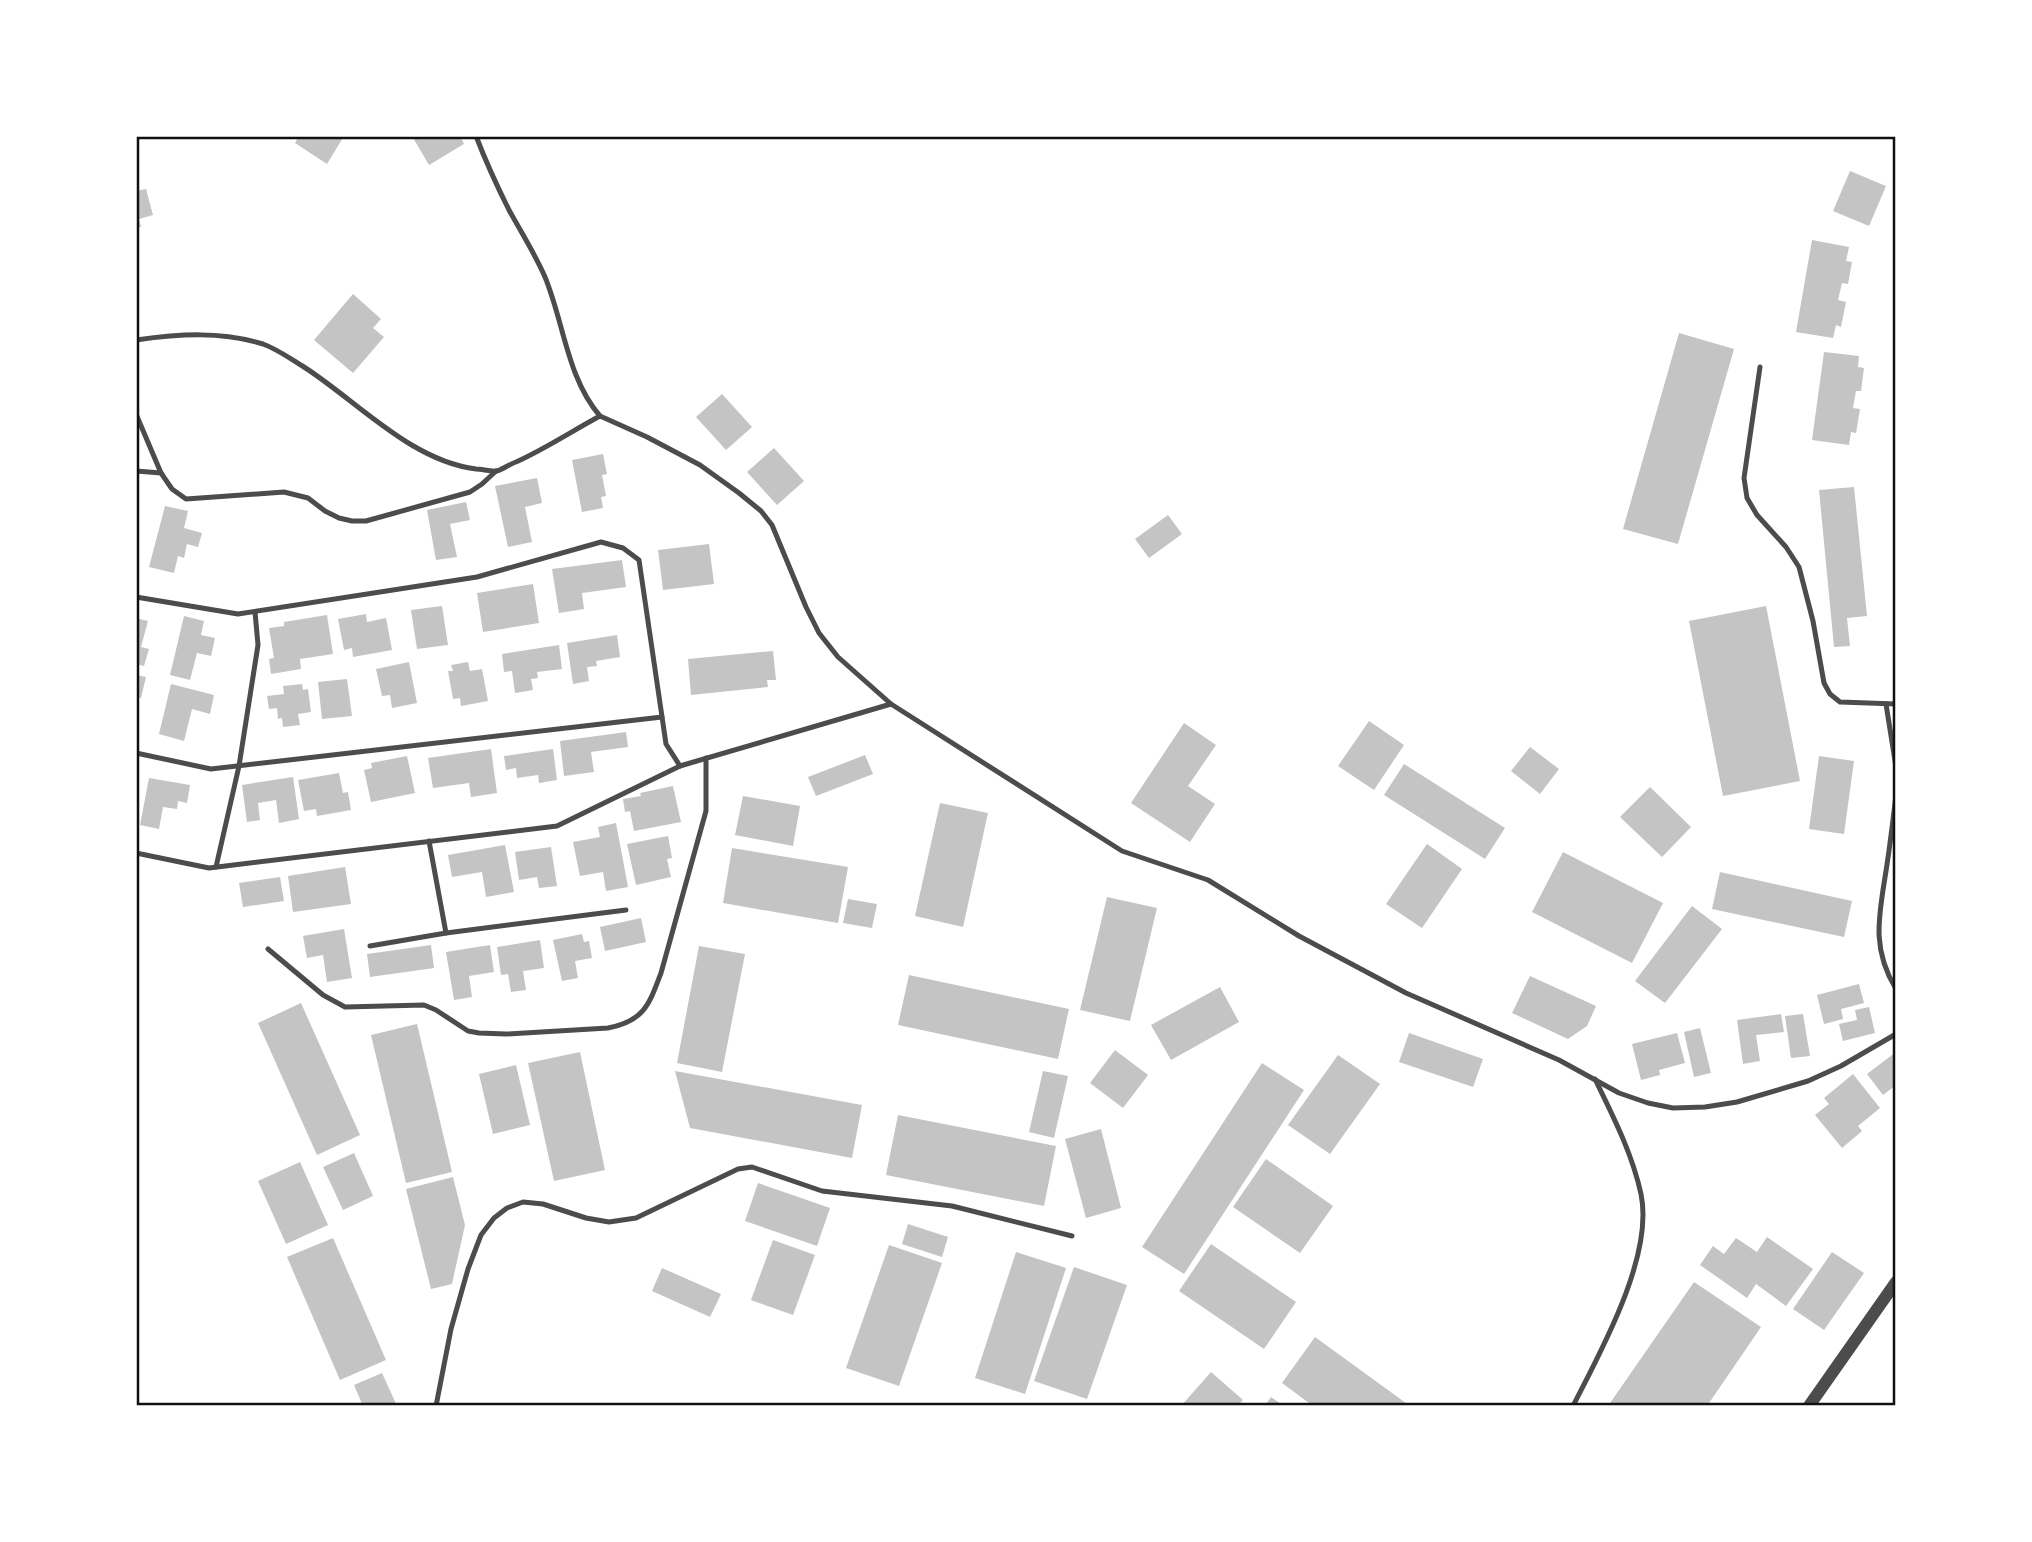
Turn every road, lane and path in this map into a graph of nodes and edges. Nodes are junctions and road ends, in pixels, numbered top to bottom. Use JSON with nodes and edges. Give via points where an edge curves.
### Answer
{"nodes":[{"id":1,"x":476,"y":136,"type":"edge"},
{"id":2,"x":136,"y":340,"type":"edge"},
{"id":3,"x":1760,"y":367,"type":"dead end"},
{"id":4,"x":136,"y":414,"type":"edge"},
{"id":5,"x":600,"y":416,"type":"junction"},
{"id":6,"x":136,"y":471,"type":"edge"},
{"id":7,"x":496,"y":471,"type":"junction"},
{"id":8,"x":161,"y":473,"type":"junction"},
{"id":9,"x":136,"y":597,"type":"edge"},
{"id":10,"x":255,"y":612,"type":"junction"},
{"id":11,"x":891,"y":704,"type":"junction"},
{"id":12,"x":1886,"y":704,"type":"junction"},
{"id":13,"x":1895,"y":704,"type":"edge"},
{"id":14,"x":662,"y":717,"type":"junction"},
{"id":15,"x":136,"y":753,"type":"edge"},
{"id":16,"x":706,"y":758,"type":"junction"},
{"id":17,"x":239,"y":766,"type":"junction"},
{"id":18,"x":680,"y":766,"type":"junction"},
{"id":19,"x":1895,"y":767,"type":"edge"},
{"id":20,"x":1895,"y":795,"type":"edge"},
{"id":21,"x":429,"y":841,"type":"junction"},
{"id":22,"x":136,"y":853,"type":"edge"},
{"id":23,"x":216,"y":867,"type":"junction"},
{"id":24,"x":626,"y":910,"type":"dead end"},
{"id":25,"x":446,"y":933,"type":"junction"},
{"id":26,"x":370,"y":946,"type":"dead end"},
{"id":27,"x":268,"y":949,"type":"dead end"},
{"id":28,"x":1895,"y":989,"type":"edge"},
{"id":29,"x":1895,"y":1034,"type":"edge"},
{"id":30,"x":1595,"y":1079,"type":"junction"},
{"id":31,"x":1072,"y":1236,"type":"dead end"},
{"id":32,"x":1895,"y":1282,"type":"edge"},
{"id":33,"x":436,"y":1405,"type":"edge"},
{"id":34,"x":1573,"y":1405,"type":"edge"},
{"id":35,"x":1810,"y":1405,"type":"edge"}],
"edges":[{"from":1,"to":5,"type":"lane","via":[[544,274],[578,383]]},
{"from":2,"to":7,"type":"lane","via":[[205,334],[264,345],[317,375],[418,448],[461,467]]},
{"from":3,"to":12,"type":"lane","via":[[1744,478],[1748,498],[1799,567],[1830,694],[1840,702]]},
{"from":4,"to":8,"type":"lane"},
{"from":5,"to":7,"type":"lane"},
{"from":5,"to":11,"type":"lane","via":[[700,466],[761,511],[772,525],[819,633],[838,657]]},
{"from":6,"to":8,"type":"lane"},
{"from":7,"to":8,"type":"lane","via":[[470,492],[366,521],[339,517],[308,498],[284,492],[186,499]]},
{"from":9,"to":10,"type":"lane","via":[[238,614]]},
{"from":10,"to":14,"type":"lane","via":[[477,577],[601,542],[623,548],[639,560]]},
{"from":10,"to":17,"type":"lane","via":[[258,645]]},
{"from":11,"to":16,"type":"lane"},
{"from":11,"to":30,"type":"lane","via":[[1122,851],[1208,880],[1299,936],[1406,993]]},
{"from":12,"to":13,"type":"lane"},
{"from":12,"to":19,"type":"lane"},
{"from":14,"to":17,"type":"lane"},
{"from":14,"to":18,"type":"lane","via":[[666,744]]},
{"from":15,"to":17,"type":"lane","via":[[211,769]]},
{"from":16,"to":18,"type":"lane"},
{"from":16,"to":27,"type":"lane","via":[[706,811],[661,973],[642,1014],[623,1025],[480,1033],[468,1031],[424,1005],[345,1007],[323,995]]},
{"from":17,"to":23,"type":"lane"},
{"from":18,"to":21,"type":"lane","via":[[557,826]]},
{"from":20,"to":28,"type":"lane","via":[[1878,936]]},
{"from":21,"to":23,"type":"lane"},
{"from":21,"to":25,"type":"lane"},
{"from":22,"to":23,"type":"lane"},
{"from":24,"to":25,"type":"lane"},
{"from":25,"to":26,"type":"lane"},
{"from":29,"to":30,"type":"lane","via":[[1808,1081],[1705,1107],[1648,1103]]},
{"from":30,"to":34,"type":"lane","via":[[1635,1173],[1642,1221],[1619,1312]]},
{"from":31,"to":33,"type":"lane","via":[[951,1206],[822,1191],[752,1167],[738,1169],[636,1218],[609,1222],[523,1202],[494,1218],[481,1235],[451,1329]]},
{"from":32,"to":35,"type":"street"}]}
